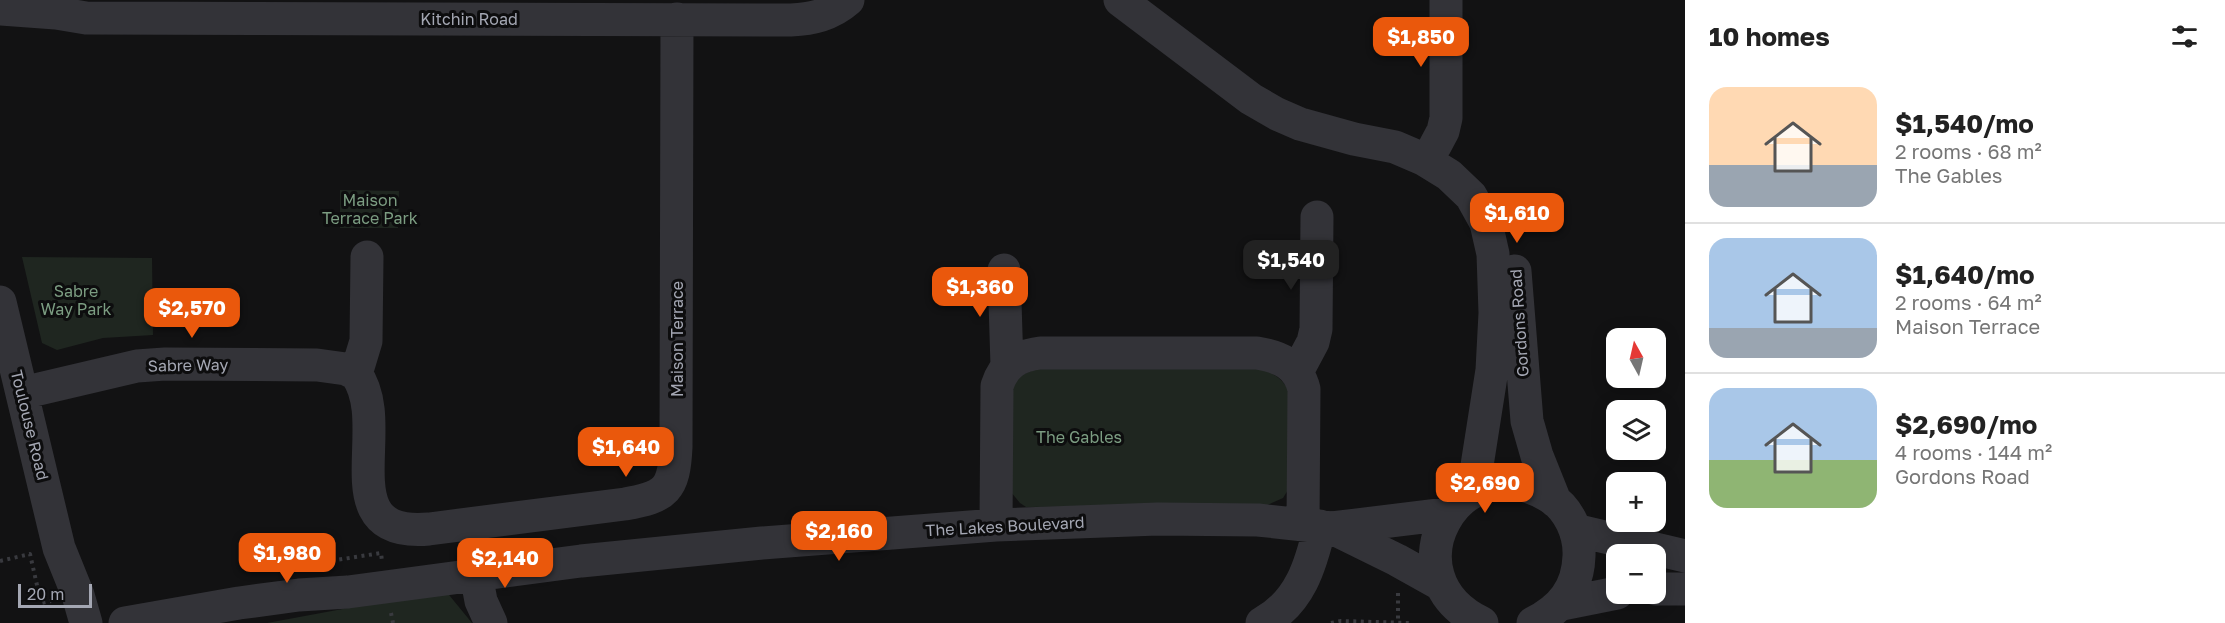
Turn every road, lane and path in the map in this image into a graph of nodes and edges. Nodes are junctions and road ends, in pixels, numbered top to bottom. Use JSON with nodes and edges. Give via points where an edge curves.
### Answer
{"nodes":[{"id":1,"x":848,"y":0,"type":"edge"},
{"id":2,"x":1120,"y":0,"type":"edge"},
{"id":3,"x":1446,"y":0,"type":"edge"},
{"id":4,"x":0,"y":9,"type":"edge"},
{"id":5,"x":86,"y":18,"type":"junction"},
{"id":6,"x":677,"y":19,"type":"junction"},
{"id":7,"x":0,"y":28,"type":"edge"},
{"id":8,"x":1320,"y":129,"type":"junction"},
{"id":9,"x":1435,"y":146,"type":"junction"},
{"id":10,"x":1317,"y":217,"type":"dead end"},
{"id":11,"x":367,"y":257,"type":"dead end"},
{"id":12,"x":1004,"y":270,"type":"dead end"},
{"id":13,"x":0,"y":302,"type":"edge"},
{"id":14,"x":1006,"y":366,"type":"junction"},
{"id":15,"x":1297,"y":372,"type":"junction"},
{"id":16,"x":356,"y":374,"type":"junction"},
{"id":17,"x":22,"y":393,"type":"junction"},
{"id":18,"x":1473,"y":491,"type":"junction"},
{"id":19,"x":1555,"y":501,"type":"junction"},
{"id":20,"x":1447,"y":514,"type":"junction"},
{"id":21,"x":996,"y":525,"type":"junction"},
{"id":22,"x":1318,"y":526,"type":"junction"},
{"id":23,"x":1575,"y":530,"type":"junction"},
{"id":24,"x":59,"y":548,"type":"junction"},
{"id":25,"x":1685,"y":556,"type":"edge"},
{"id":26,"x":476,"y":574,"type":"junction"},
{"id":27,"x":1440,"y":584,"type":"junction"},
{"id":28,"x":1666,"y":589,"type":"edge"},
{"id":29,"x":1685,"y":589,"type":"edge"},
{"id":30,"x":348,"y":592,"type":"junction"},
{"id":31,"x":1606,"y":597,"type":"edge"},
{"id":32,"x":1548,"y":616,"type":"edge"},
{"id":33,"x":1472,"y":620,"type":"edge"},
{"id":34,"x":68,"y":623,"type":"edge"},
{"id":35,"x":86,"y":623,"type":"edge"},
{"id":36,"x":125,"y":623,"type":"edge"},
{"id":37,"x":238,"y":623,"type":"edge"},
{"id":38,"x":491,"y":623,"type":"edge"},
{"id":39,"x":1262,"y":623,"type":"edge"},
{"id":40,"x":1331,"y":623,"type":"edge"},
{"id":41,"x":1409,"y":623,"type":"edge"}],
"edges":[{"from":1,"to":6,"type":"street","name":"Kitchin Road","via":[[809,19]]},
{"from":2,"to":8,"type":"street","name":"Gordons Road","via":[[1251,99],[1300,124]]},
{"from":3,"to":9,"type":"street","via":[[1446,118]]},
{"from":4,"to":5,"type":"street","name":"Kitchin Road"},
{"from":5,"to":6,"type":"street","name":"Kitchin Road"},
{"from":5,"to":7,"type":"street","name":"Kitchin Road"},
{"from":6,"to":16,"type":"street","name":"Maison Terrace","via":[[676,447],[675,469],[665,491],[648,500],[625,504],[429,529],[411,530],[386,524],[378,517],[370,498],[369,410],[367,394]]},
{"from":8,"to":9,"type":"street","name":"Gordons Road","via":[[1389,130],[1419,137]]},
{"from":8,"to":18,"type":"street","name":"Gordons Road","via":[[1395,147],[1423,159],[1449,175],[1471,196],[1486,224],[1493,254],[1495,313],[1492,370]]},
{"from":9,"to":19,"type":"street","name":"Gordons Road","via":[[1460,161],[1486,186],[1508,227],[1514,253],[1527,421]]},
{"from":10,"to":15,"type":"street","via":[[1316,329]]},
{"from":11,"to":16,"type":"street","via":[[366,341]]},
{"from":12,"to":14,"type":"street"},
{"from":13,"to":17,"type":"street","name":"Toulouse Road"},
{"from":14,"to":15,"type":"street","via":[[1040,353],[1257,353],[1278,357]]},
{"from":14,"to":21,"type":"street","via":[[996,399]]},
{"from":15,"to":22,"type":"street","via":[[1304,389]]},
{"from":16,"to":17,"type":"street","name":"Sabre Way","via":[[317,365],[165,364],[137,366]]},
{"from":17,"to":24,"type":"street","name":"Toulouse Road"},
{"from":18,"to":19,"type":"street","via":[[1494,484],[1516,483],[1537,489]]},
{"from":18,"to":20,"type":"street"},
{"from":19,"to":23,"type":"street"},
{"from":20,"to":22,"type":"street","name":"The Lakes Boulevard"},
{"from":20,"to":27,"type":"street","via":[[1436,544]]},
{"from":21,"to":22,"type":"street","name":"The Lakes Boulevard","via":[[1209,519]]},
{"from":21,"to":26,"type":"street","name":"The Lakes Boulevard","via":[[762,543]]},
{"from":22,"to":27,"type":"street","name":"The Lakes Boulevard","via":[[1397,560]]},
{"from":22,"to":39,"type":"street","via":[[1304,581],[1292,600]]},
{"from":23,"to":25,"type":"street"},
{"from":23,"to":32,"type":"street","via":[[1580,549],[1579,569],[1573,587]]},
{"from":24,"to":34,"type":"street","name":"Toulouse Road","via":[[60,590]]},
{"from":24,"to":35,"type":"street","name":"Toulouse Road"},
{"from":26,"to":30,"type":"street","name":"The Lakes Boulevard"},
{"from":26,"to":38,"type":"street","via":[[481,601]]},
{"from":27,"to":33,"type":"street","via":[[1451,602]]},
{"from":28,"to":29,"type":"street"},
{"from":30,"to":36,"type":"street","name":"The Lakes Boulevard","via":[[238,603]]},
{"from":30,"to":37,"type":"street","name":"The Lakes Boulevard"},
{"from":31,"to":32,"type":"street"},
{"from":40,"to":41,"type":"path"}]}
